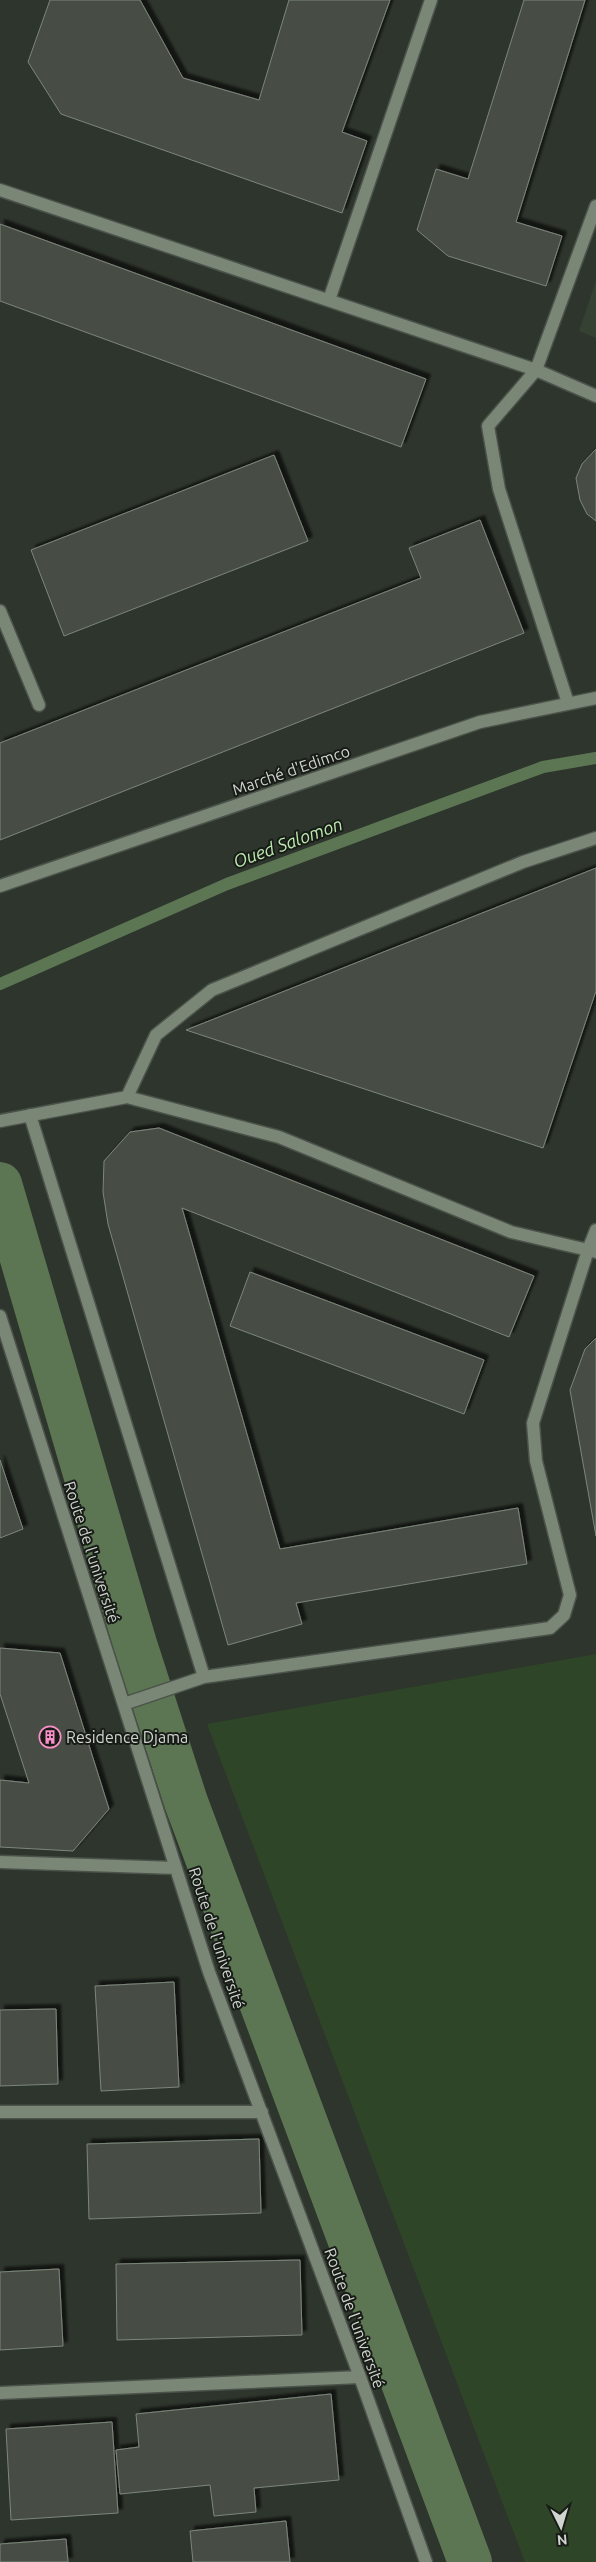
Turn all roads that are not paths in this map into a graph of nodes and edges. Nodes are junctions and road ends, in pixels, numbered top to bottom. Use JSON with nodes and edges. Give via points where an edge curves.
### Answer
{"nodes":[{"id":1,"x":431,"y":0,"type":"edge"},
{"id":2,"x":0,"y":190,"type":"edge"},
{"id":3,"x":596,"y":206,"type":"edge"},
{"id":4,"x":329,"y":300,"type":"junction"},
{"id":5,"x":536,"y":370,"type":"junction"},
{"id":6,"x":596,"y":396,"type":"edge"},
{"id":7,"x":0,"y":611,"type":"edge"},
{"id":8,"x":596,"y":698,"type":"edge"},
{"id":9,"x":568,"y":703,"type":"junction"},
{"id":10,"x":39,"y":705,"type":"dead end"},
{"id":11,"x":596,"y":838,"type":"edge"},
{"id":12,"x":0,"y":886,"type":"edge"},
{"id":13,"x":127,"y":1097,"type":"junction"},
{"id":14,"x":30,"y":1115,"type":"junction"},
{"id":15,"x":1,"y":1121,"type":"edge"},
{"id":16,"x":596,"y":1230,"type":"edge"},
{"id":17,"x":592,"y":1251,"type":"edge"},
{"id":18,"x":0,"y":1316,"type":"edge"},
{"id":19,"x":204,"y":1677,"type":"junction"},
{"id":20,"x":124,"y":1704,"type":"junction"},
{"id":21,"x":0,"y":1862,"type":"edge"},
{"id":22,"x":176,"y":1868,"type":"junction"},
{"id":23,"x":0,"y":2112,"type":"edge"},
{"id":24,"x":262,"y":2112,"type":"junction"},
{"id":25,"x":360,"y":2377,"type":"junction"},
{"id":26,"x":0,"y":2393,"type":"edge"},
{"id":27,"x":426,"y":2562,"type":"edge"}],
"edges":[{"from":1,"to":4,"type":"street"},
{"from":2,"to":4,"type":"street"},
{"from":3,"to":5,"type":"street"},
{"from":4,"to":5,"type":"street"},
{"from":5,"to":6,"type":"street"},
{"from":5,"to":9,"type":"street","via":[[488,426],[499,489]]},
{"from":7,"to":10,"type":"street"},
{"from":8,"to":9,"type":"street","name":"Marché d'Edimco"},
{"from":9,"to":12,"type":"street","name":"Marché d'Edimco","via":[[480,722]]},
{"from":11,"to":13,"type":"street","via":[[523,862],[212,990],[156,1035]]},
{"from":13,"to":14,"type":"street"},
{"from":13,"to":17,"type":"street","via":[[279,1137],[511,1232]]},
{"from":14,"to":15,"type":"street"},
{"from":14,"to":19,"type":"street"},
{"from":16,"to":17,"type":"street"},
{"from":17,"to":19,"type":"street","via":[[532,1423],[536,1461],[570,1595],[564,1614],[550,1628]]},
{"from":18,"to":20,"type":"street","name":"Route de l'université"},
{"from":19,"to":20,"type":"street"},
{"from":20,"to":22,"type":"street","name":"Route de l'université"},
{"from":21,"to":22,"type":"street"},
{"from":22,"to":24,"type":"street","name":"Route de l'université","via":[[209,1972]]},
{"from":23,"to":24,"type":"street"},
{"from":24,"to":25,"type":"street","name":"Route de l'université"},
{"from":25,"to":26,"type":"street"},
{"from":25,"to":27,"type":"street","name":"Route de l'université"}]}
